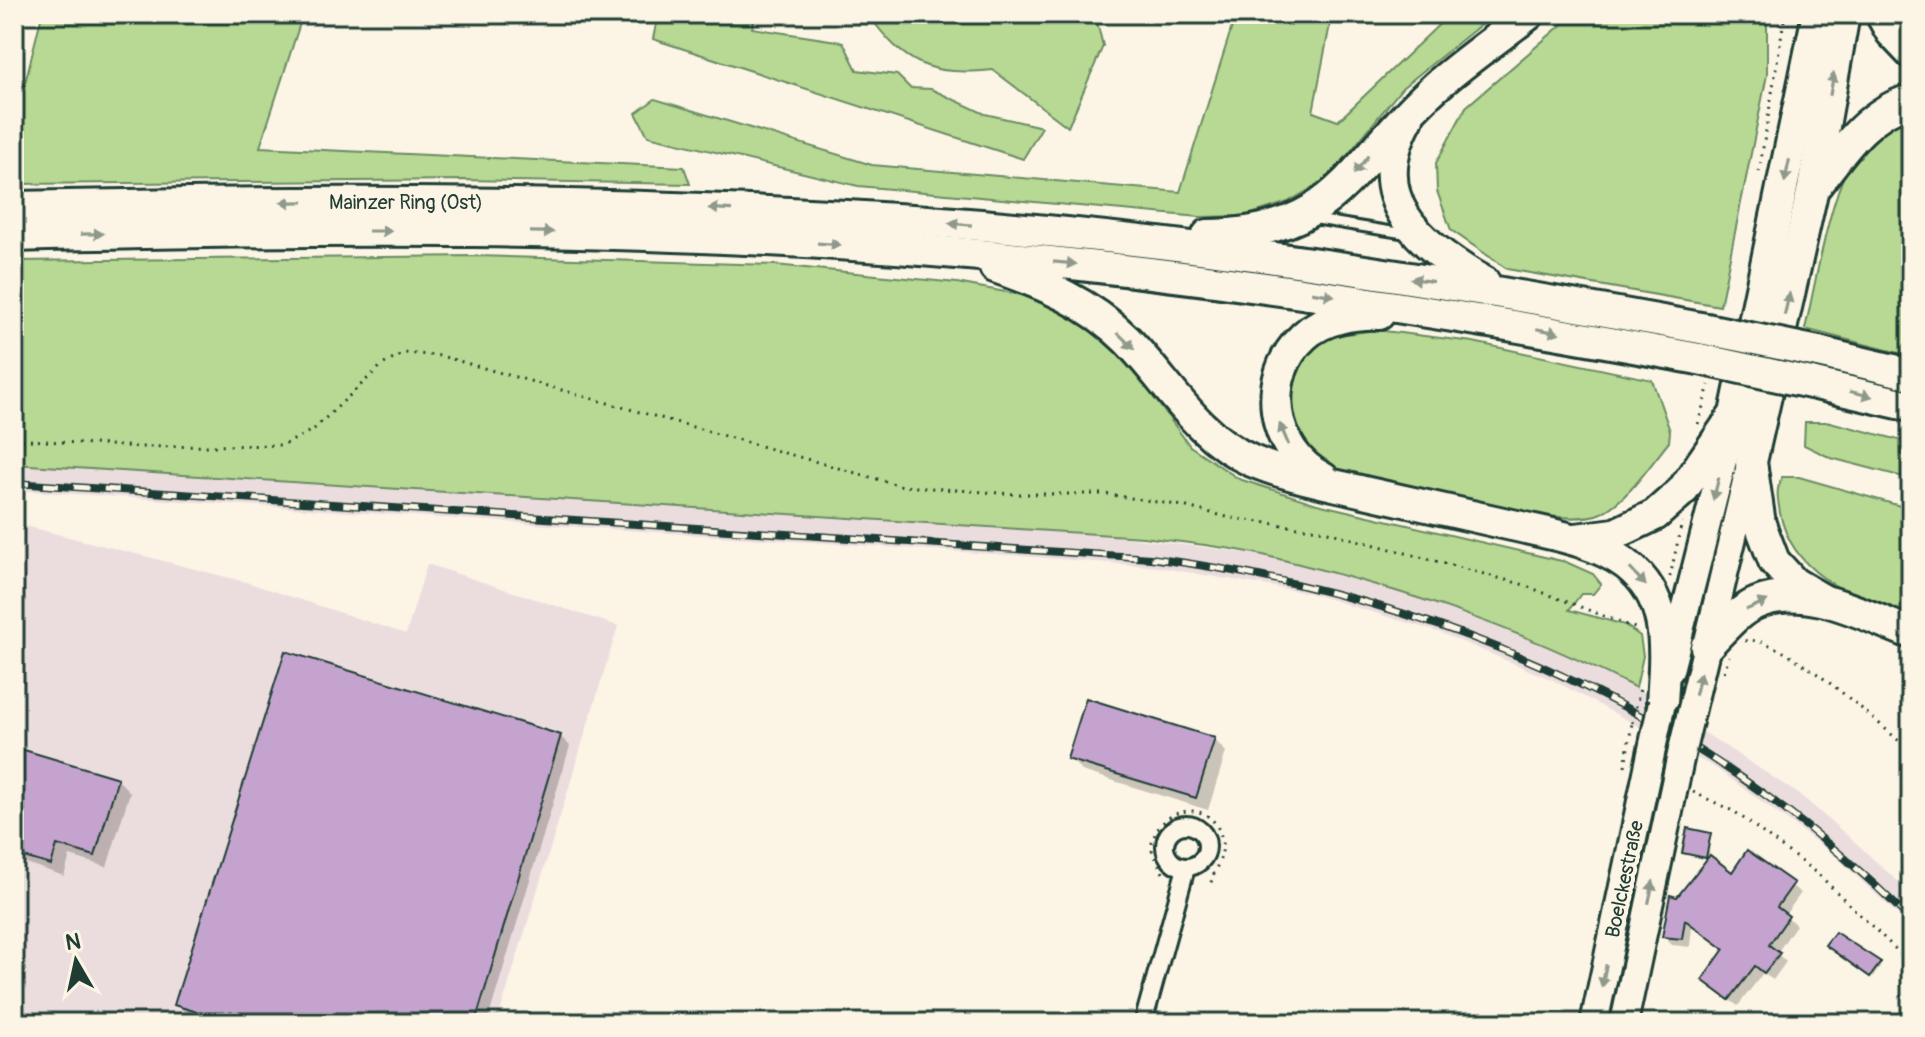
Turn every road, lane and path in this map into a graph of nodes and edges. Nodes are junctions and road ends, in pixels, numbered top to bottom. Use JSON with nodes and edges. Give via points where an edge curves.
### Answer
{"nodes":[{"id":1,"x":16,"y":14,"type":"edge"},
{"id":2,"x":1529,"y":14,"type":"edge"},
{"id":3,"x":1785,"y":14,"type":"edge"},
{"id":4,"x":1801,"y":14,"type":"edge"},
{"id":5,"x":1818,"y":14,"type":"edge"},
{"id":6,"x":1844,"y":14,"type":"edge"},
{"id":7,"x":1881,"y":14,"type":"edge"},
{"id":8,"x":14,"y":22,"type":"edge"},
{"id":9,"x":1911,"y":53,"type":"edge"},
{"id":10,"x":1803,"y":95,"type":"junction"},
{"id":11,"x":1911,"y":100,"type":"edge"},
{"id":12,"x":1414,"y":108,"type":"junction"},
{"id":13,"x":1757,"y":184,"type":"dead end"},
{"id":14,"x":1813,"y":188,"type":"junction"},
{"id":15,"x":14,"y":207,"type":"edge"},
{"id":16,"x":1302,"y":217,"type":"junction"},
{"id":17,"x":14,"y":236,"type":"edge"},
{"id":18,"x":1094,"y":236,"type":"junction"},
{"id":19,"x":1417,"y":236,"type":"junction"},
{"id":20,"x":932,"y":251,"type":"junction"},
{"id":21,"x":1499,"y":291,"type":"junction"},
{"id":22,"x":1472,"y":317,"type":"junction"},
{"id":23,"x":1704,"y":372,"type":"junction"},
{"id":24,"x":1911,"y":374,"type":"edge"},
{"id":25,"x":1911,"y":406,"type":"edge"},
{"id":26,"x":1735,"y":414,"type":"junction"},
{"id":27,"x":1697,"y":427,"type":"dead end"},
{"id":28,"x":14,"y":439,"type":"edge"},
{"id":29,"x":1751,"y":462,"type":"junction"},
{"id":30,"x":1339,"y":486,"type":"junction"},
{"id":31,"x":1682,"y":522,"type":"dead end"},
{"id":32,"x":1572,"y":539,"type":"junction"},
{"id":33,"x":1668,"y":583,"type":"dead end"},
{"id":34,"x":1823,"y":600,"type":"junction"},
{"id":35,"x":1911,"y":633,"type":"edge"},
{"id":36,"x":1648,"y":636,"type":"dead end"},
{"id":37,"x":1740,"y":642,"type":"dead end"},
{"id":38,"x":1718,"y":650,"type":"junction"},
{"id":39,"x":1722,"y":678,"type":"dead end"},
{"id":40,"x":1651,"y":696,"type":"junction"},
{"id":41,"x":1644,"y":729,"type":"junction"},
{"id":42,"x":1911,"y":752,"type":"edge"},
{"id":43,"x":1672,"y":788,"type":"junction"},
{"id":44,"x":1186,"y":868,"type":"dead end"},
{"id":45,"x":1163,"y":873,"type":"dead end"},
{"id":46,"x":1211,"y":883,"type":"dead end"},
{"id":47,"x":1911,"y":964,"type":"edge"},
{"id":48,"x":1143,"y":1023,"type":"edge"},
{"id":49,"x":1594,"y":1023,"type":"edge"},
{"id":50,"x":1624,"y":1023,"type":"edge"}],
"edges":[{"from":1,"to":8,"type":"path"},
{"from":2,"to":12,"type":"highway"},
{"from":3,"to":13,"type":"path"},
{"from":4,"to":10,"type":"highway"},
{"from":5,"to":10,"type":"highway"},
{"from":14,"to":6,"type":"highway","one_way":true},
{"from":7,"to":9,"type":"highway"},
{"from":10,"to":26,"type":"highway","one_way":true},
{"from":11,"to":14,"type":"highway","via":[[1882,112],[1863,128]]},
{"from":12,"to":16,"type":"highway","one_way":true,"via":[[1346,184]]},
{"from":12,"to":19,"type":"highway","via":[[1397,144],[1393,177],[1401,213]]},
{"from":29,"to":14,"type":"highway","one_way":true},
{"from":18,"to":15,"type":"highway","name":"Mainzer Ring (Ost)","one_way":true,"via":[[798,213],[464,202]]},
{"from":16,"to":18,"type":"highway","via":[[1240,235]]},
{"from":16,"to":19,"type":"lane"},
{"from":17,"to":20,"type":"highway","name":"Mainzer Ring (Ost)","one_way":true,"via":[[464,231],[677,236]]},
{"from":21,"to":18,"type":"highway","one_way":true},
{"from":19,"to":21,"type":"highway"},
{"from":20,"to":22,"type":"highway","one_way":true,"via":[[1271,286]]},
{"from":20,"to":30,"type":"highway","one_way":true,"via":[[986,264],[1065,294],[1125,338],[1192,418],[1228,448],[1274,469]]},
{"from":21,"to":24,"type":"highway","bridge":true},
{"from":22,"to":23,"type":"highway","one_way":true},
{"from":30,"to":22,"type":"highway","one_way":true,"via":[[1301,462],[1281,431],[1275,394],[1292,350],[1318,326],[1354,315]]},
{"from":23,"to":25,"type":"highway","one_way":true,"bridge":true,"via":[[1811,383]]},
{"from":23,"to":27,"type":"path"},
{"from":26,"to":32,"type":"highway","via":[[1682,491],[1655,515],[1615,534]]},
{"from":26,"to":40,"type":"main road","name":"Boelckestraße","one_way":true},
{"from":28,"to":36,"type":"path","via":[[141,447],[284,445],[314,429],[382,365],[405,353],[441,356],[902,486],[1105,494],[1320,530],[1521,584],[1632,624]]},
{"from":29,"to":34,"type":"highway","via":[[1760,524],[1770,552],[1783,574]]},
{"from":29,"to":38,"type":"main road","name":"Boelckestraße"},
{"from":30,"to":32,"type":"highway"},
{"from":31,"to":33,"type":"path"},
{"from":32,"to":40,"type":"highway","one_way":true,"via":[[1626,564],[1650,590],[1666,637]]},
{"from":34,"to":35,"type":"highway"},
{"from":38,"to":34,"type":"highway","one_way":true,"via":[[1740,614],[1756,603],[1788,596]]},
{"from":37,"to":42,"type":"path","via":[[1754,638],[1796,658]]},
{"from":38,"to":39,"type":"path"},
{"from":43,"to":38,"type":"main road","name":"Boelckestraße","one_way":true,"bridge":true,"via":[[1689,721]]},
{"from":40,"to":41,"type":"main road","name":"Boelckestraße","bridge":true},
{"from":40,"to":41,"type":"path","bridge":true},
{"from":41,"to":49,"type":"main road","name":"Boelckestraße","one_way":true},
{"from":43,"to":47,"type":"path","via":[[1700,794],[1735,812],[1819,875]]},
{"from":50,"to":43,"type":"main road","name":"Boelckestraße","one_way":true},
{"from":44,"to":48,"type":"street"},
{"from":45,"to":46,"type":"path","via":[[1151,848],[1158,826],[1176,812],[1199,812],[1213,820],[1222,838]]}]}
